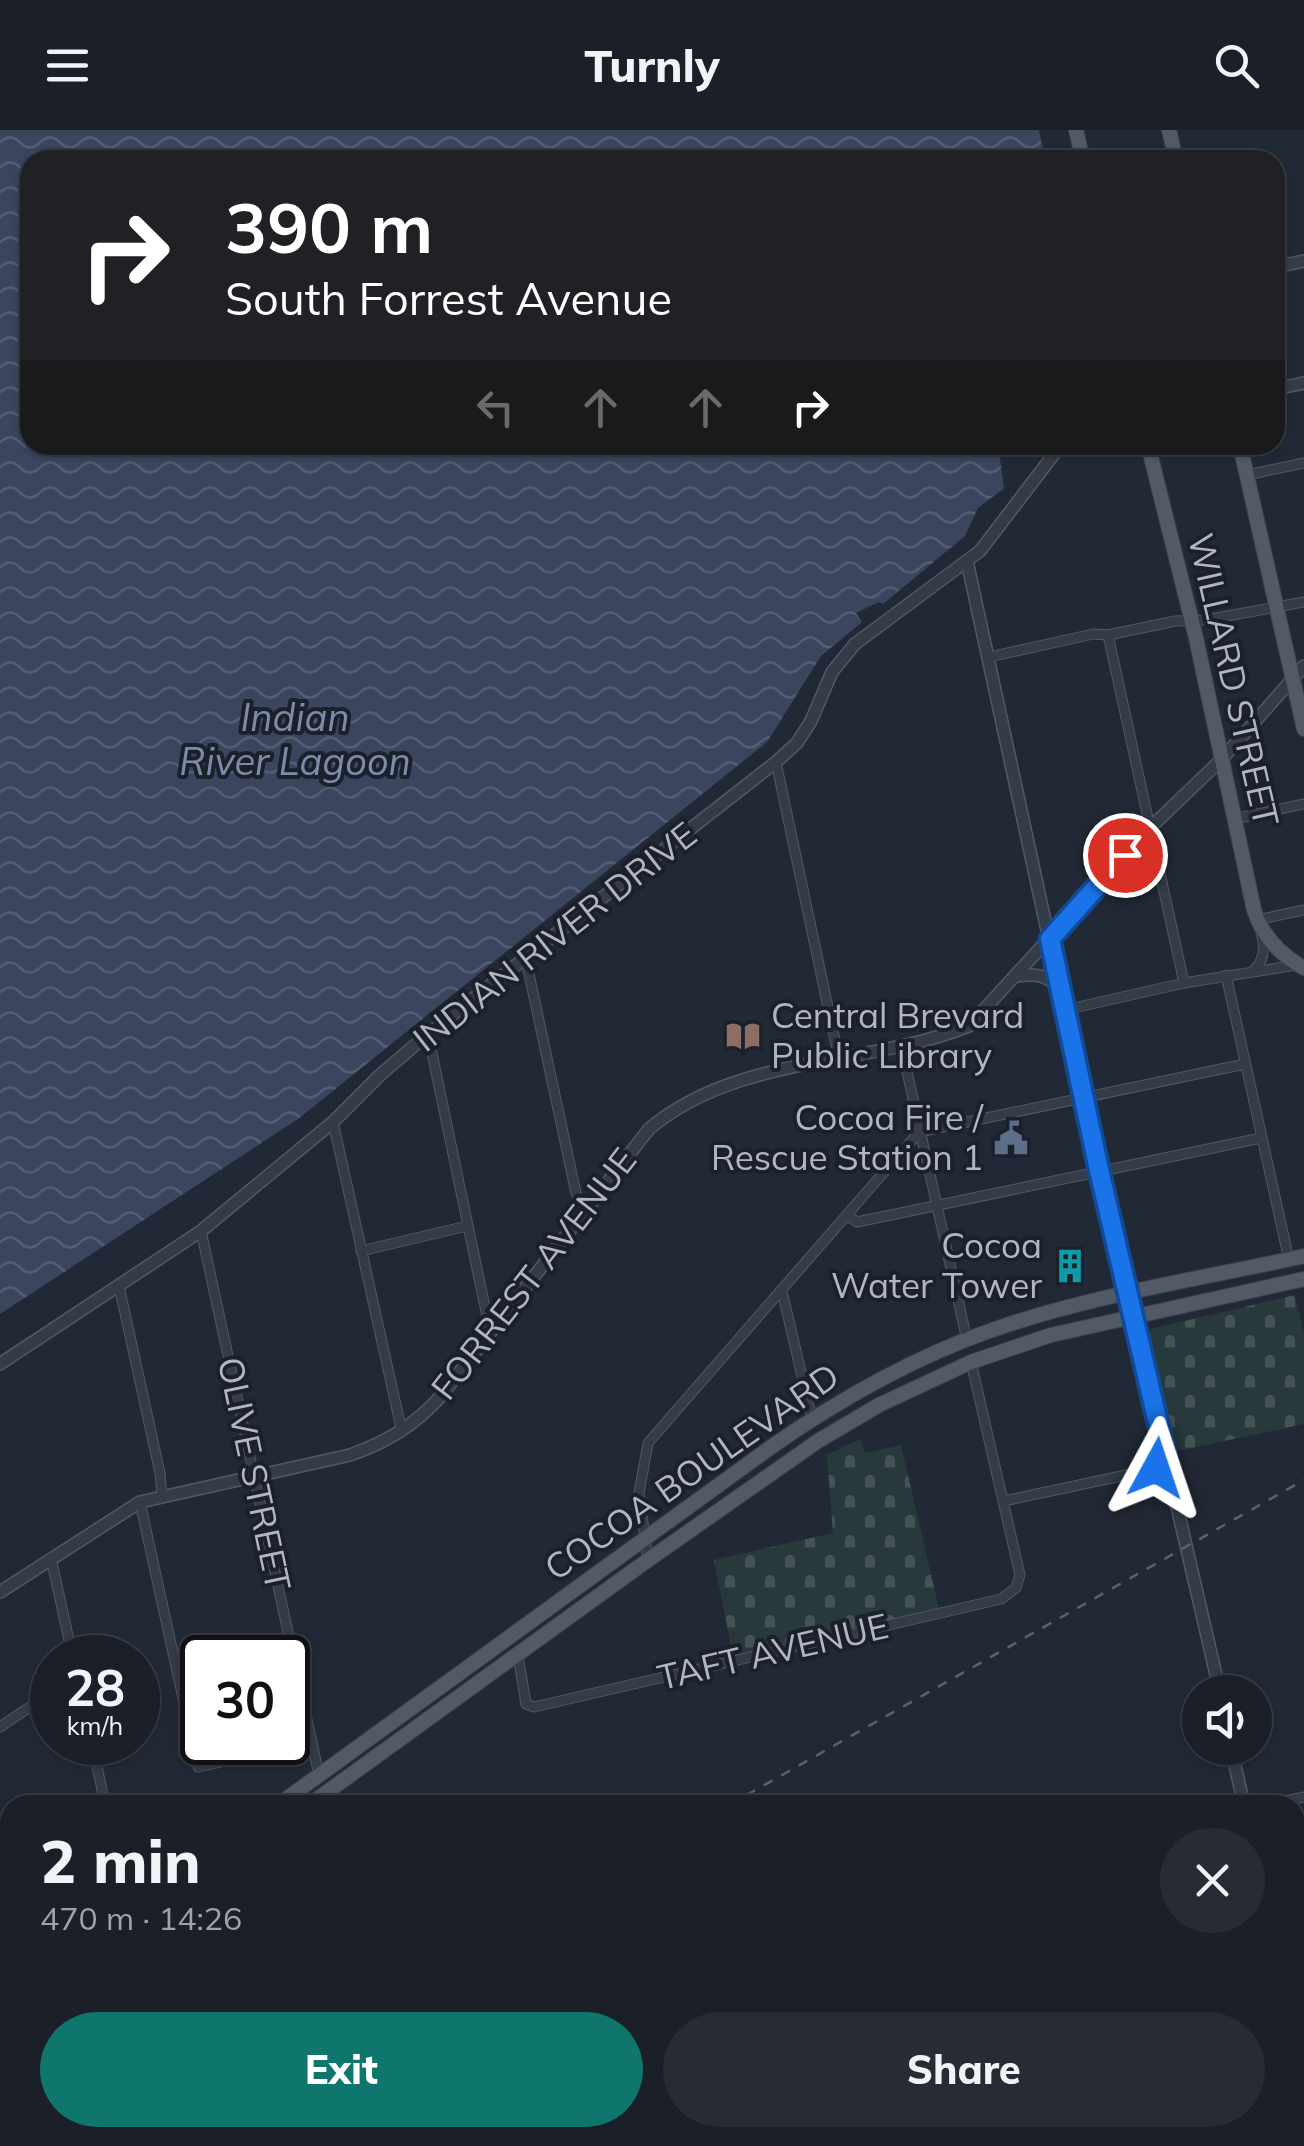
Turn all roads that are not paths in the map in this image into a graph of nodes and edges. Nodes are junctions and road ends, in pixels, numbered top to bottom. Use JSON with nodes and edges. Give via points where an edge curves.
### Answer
{"nodes":[{"id":1,"x":1053,"y":455,"type":"edge"},
{"id":2,"x":1150,"y":455,"type":"edge"},
{"id":3,"x":1242,"y":455,"type":"edge"},
{"id":4,"x":1304,"y":463,"type":"edge"},
{"id":5,"x":1247,"y":475,"type":"junction"},
{"id":6,"x":968,"y":562,"type":"junction"},
{"id":7,"x":1304,"y":602,"type":"edge"},
{"id":8,"x":1276,"y":605,"type":"junction"},
{"id":9,"x":1190,"y":621,"type":"junction"},
{"id":10,"x":1108,"y":635,"type":"junction"},
{"id":11,"x":988,"y":657,"type":"junction"},
{"id":12,"x":1304,"y":666,"type":"edge"},
{"id":13,"x":1293,"y":679,"type":"junction"},
{"id":14,"x":1304,"y":729,"type":"edge"},
{"id":15,"x":1221,"y":760,"type":"junction"},
{"id":16,"x":776,"y":762,"type":"junction"},
{"id":17,"x":1304,"y":804,"type":"edge"},
{"id":18,"x":1234,"y":820,"type":"junction"},
{"id":19,"x":1150,"y":828,"type":"junction"},
{"id":20,"x":1304,"y":910,"type":"edge"},
{"id":21,"x":1257,"y":920,"type":"junction"},
{"id":22,"x":1050,"y":939,"type":"junction"},
{"id":23,"x":526,"y":960,"type":"junction"},
{"id":24,"x":1301,"y":966,"type":"edge"},
{"id":25,"x":1253,"y":970,"type":"junction"},
{"id":26,"x":1017,"y":976,"type":"junction"},
{"id":27,"x":1226,"y":976,"type":"junction"},
{"id":28,"x":1184,"y":984,"type":"junction"},
{"id":29,"x":1061,"y":990,"type":"junction"},
{"id":30,"x":1065,"y":1010,"type":"junction"},
{"id":31,"x":428,"y":1034,"type":"junction"},
{"id":32,"x":901,"y":1045,"type":"junction"},
{"id":33,"x":839,"y":1058,"type":"junction"},
{"id":34,"x":1245,"y":1064,"type":"junction"},
{"id":35,"x":1083,"y":1096,"type":"junction"},
{"id":36,"x":333,"y":1122,"type":"junction"},
{"id":37,"x":918,"y":1132,"type":"junction"},
{"id":38,"x":1261,"y":1138,"type":"junction"},
{"id":39,"x":1099,"y":1170,"type":"junction"},
{"id":40,"x":937,"y":1205,"type":"junction"},
{"id":41,"x":584,"y":1209,"type":"junction"},
{"id":42,"x":847,"y":1215,"type":"junction"},
{"id":43,"x":467,"y":1226,"type":"junction"},
{"id":44,"x":201,"y":1232,"type":"junction"},
{"id":45,"x":361,"y":1250,"type":"junction"},
{"id":46,"x":1296,"y":1258,"type":"edge"},
{"id":47,"x":1304,"y":1279,"type":"edge"},
{"id":48,"x":119,"y":1286,"type":"junction"},
{"id":49,"x":782,"y":1291,"type":"junction"},
{"id":50,"x":1128,"y":1294,"type":"junction"},
{"id":51,"x":1133,"y":1316,"type":"junction"},
{"id":52,"x":490,"y":1331,"type":"junction"},
{"id":53,"x":967,"y":1340,"type":"junction"},
{"id":54,"x":971,"y":1362,"type":"junction"},
{"id":55,"x":0,"y":1364,"type":"edge"},
{"id":56,"x":843,"y":1399,"type":"junction"},
{"id":57,"x":812,"y":1418,"type":"junction"},
{"id":58,"x":402,"y":1432,"type":"junction"},
{"id":59,"x":818,"y":1441,"type":"junction"},
{"id":60,"x":782,"y":1466,"type":"junction"},
{"id":61,"x":1168,"y":1466,"type":"junction"},
{"id":62,"x":254,"y":1476,"type":"junction"},
{"id":63,"x":162,"y":1496,"type":"junction"},
{"id":64,"x":1004,"y":1501,"type":"junction"},
{"id":65,"x":140,"y":1502,"type":"junction"},
{"id":66,"x":647,"y":1539,"type":"junction"},
{"id":67,"x":51,"y":1558,"type":"junction"},
{"id":68,"x":648,"y":1560,"type":"junction"},
{"id":69,"x":0,"y":1592,"type":"edge"},
{"id":70,"x":68,"y":1635,"type":"edge"},
{"id":71,"x":518,"y":1655,"type":"junction"},
{"id":72,"x":1216,"y":1675,"type":"edge"},
{"id":73,"x":426,"y":1699,"type":"junction"},
{"id":74,"x":30,"y":1707,"type":"edge"},
{"id":75,"x":0,"y":1727,"type":"edge"},
{"id":76,"x":312,"y":1742,"type":"junction"},
{"id":77,"x":97,"y":1765,"type":"edge"},
{"id":78,"x":1235,"y":1765,"type":"edge"},
{"id":79,"x":319,"y":1775,"type":"junction"},
{"id":80,"x":104,"y":1795,"type":"edge"},
{"id":81,"x":292,"y":1795,"type":"edge"},
{"id":82,"x":309,"y":1795,"type":"edge"},
{"id":83,"x":325,"y":1795,"type":"edge"},
{"id":84,"x":331,"y":1795,"type":"edge"},
{"id":85,"x":1242,"y":1795,"type":"edge"}],
"edges":[{"from":1,"to":6,"type":"street","name":"INDIAN RIVER DRIVE"},
{"from":2,"to":9,"type":"main road","name":"WILLARD STREET"},
{"from":3,"to":5,"type":"main road"},
{"from":4,"to":5,"type":"street"},
{"from":5,"to":8,"type":"main road"},
{"from":6,"to":11,"type":"street"},
{"from":6,"to":16,"type":"street","name":"INDIAN RIVER DRIVE","via":[[855,644],[832,672],[797,743]]},
{"from":7,"to":8,"type":"street"},
{"from":8,"to":9,"type":"street"},
{"from":8,"to":13,"type":"main road"},
{"from":9,"to":10,"type":"street"},
{"from":9,"to":15,"type":"main road","name":"WILLARD STREET"},
{"from":10,"to":11,"type":"street"},
{"from":10,"to":19,"type":"street"},
{"from":11,"to":22,"type":"street"},
{"from":12,"to":13,"type":"street","name":"FORREST AVENUE"},
{"from":13,"to":14,"type":"main road"},
{"from":13,"to":15,"type":"street","name":"FORREST AVENUE"},
{"from":15,"to":18,"type":"main road","name":"WILLARD STREET"},
{"from":15,"to":19,"type":"street","name":"FORREST AVENUE"},
{"from":16,"to":23,"type":"street","name":"INDIAN RIVER DRIVE"},
{"from":16,"to":33,"type":"street"},
{"from":17,"to":18,"type":"street"},
{"from":18,"to":21,"type":"main road","name":"WILLARD STREET"},
{"from":19,"to":22,"type":"street","name":"FORREST AVENUE"},
{"from":19,"to":28,"type":"street"},
{"from":20,"to":21,"type":"street"},
{"from":21,"to":24,"type":"main road","name":"WILLARD STREET"},
{"from":21,"to":25,"type":"street","via":[[1264,950]]},
{"from":22,"to":26,"type":"street","name":"FORREST AVENUE"},
{"from":22,"to":29,"type":"street"},
{"from":23,"to":31,"type":"street","name":"INDIAN RIVER DRIVE"},
{"from":23,"to":41,"type":"street"},
{"from":24,"to":25,"type":"street"},
{"from":25,"to":27,"type":"street"},
{"from":26,"to":29,"type":"street","via":[[1034,973]]},
{"from":26,"to":32,"type":"street","name":"FORREST AVENUE","via":[[970,1026]]},
{"from":27,"to":28,"type":"street"},
{"from":27,"to":34,"type":"street"},
{"from":28,"to":30,"type":"street"},
{"from":29,"to":30,"type":"street"},
{"from":30,"to":35,"type":"street"},
{"from":31,"to":36,"type":"street","name":"INDIAN RIVER DRIVE"},
{"from":31,"to":43,"type":"street"},
{"from":32,"to":33,"type":"street","name":"FORREST AVENUE"},
{"from":32,"to":37,"type":"street"},
{"from":33,"to":41,"type":"street","name":"FORREST AVENUE","via":[[735,1082],[672,1110],[645,1132]]},
{"from":34,"to":35,"type":"street"},
{"from":34,"to":38,"type":"street"},
{"from":35,"to":37,"type":"street"},
{"from":35,"to":39,"type":"street"},
{"from":36,"to":44,"type":"street","name":"INDIAN RIVER DRIVE"},
{"from":36,"to":45,"type":"street"},
{"from":37,"to":40,"type":"street"},
{"from":37,"to":42,"type":"street"},
{"from":38,"to":39,"type":"street"},
{"from":38,"to":46,"type":"street"},
{"from":39,"to":40,"type":"street"},
{"from":39,"to":50,"type":"street"},
{"from":40,"to":42,"type":"street","via":[[857,1222]]},
{"from":40,"to":53,"type":"street"},
{"from":41,"to":52,"type":"street","name":"FORREST AVENUE"},
{"from":42,"to":49,"type":"street"},
{"from":43,"to":45,"type":"street"},
{"from":43,"to":52,"type":"street"},
{"from":44,"to":48,"type":"street","name":"INDIAN RIVER DRIVE"},
{"from":44,"to":62,"type":"street","name":"OLIVE STREET"},
{"from":45,"to":58,"type":"street"},
{"from":46,"to":50,"type":"main road","name":"COCOA BOULEVARD"},
{"from":47,"to":51,"type":"main road","name":"COCOA BOULEVARD"},
{"from":48,"to":55,"type":"street","name":"INDIAN RIVER DRIVE"},
{"from":48,"to":63,"type":"street"},
{"from":49,"to":57,"type":"street"},
{"from":49,"to":66,"type":"street","via":[[648,1444],[639,1478]]},
{"from":50,"to":51,"type":"street"},
{"from":50,"to":53,"type":"main road","name":"COCOA BOULEVARD"},
{"from":51,"to":54,"type":"main road","name":"COCOA BOULEVARD"},
{"from":51,"to":61,"type":"street"},
{"from":52,"to":58,"type":"street","name":"FORREST AVENUE","via":[[440,1396]]},
{"from":53,"to":56,"type":"main road","name":"COCOA BOULEVARD"},
{"from":54,"to":59,"type":"main road","name":"COCOA BOULEVARD"},
{"from":54,"to":64,"type":"street"},
{"from":56,"to":57,"type":"main road","name":"COCOA BOULEVARD"},
{"from":56,"to":59,"type":"main road"},
{"from":57,"to":60,"type":"main road"},
{"from":57,"to":66,"type":"main road","name":"COCOA BOULEVARD"},
{"from":58,"to":62,"type":"street","name":"FORREST AVENUE","via":[[350,1455]]},
{"from":59,"to":60,"type":"main road","name":"COCOA BOULEVARD"},
{"from":60,"to":68,"type":"main road","name":"COCOA BOULEVARD"},
{"from":61,"to":64,"type":"street"},
{"from":61,"to":72,"type":"street"},
{"from":62,"to":63,"type":"street","name":"FORREST AVENUE"},
{"from":62,"to":76,"type":"street","name":"OLIVE STREET"},
{"from":63,"to":65,"type":"street","name":"FORREST AVENUE"},
{"from":64,"to":71,"type":"street","name":"TAFT AVENUE","via":[[1020,1575],[1000,1600],[534,1706],[526,1704]]},
{"from":65,"to":67,"type":"street","name":"FORREST AVENUE"},
{"from":65,"to":76,"type":"street","via":[[198,1767]]},
{"from":66,"to":68,"type":"street"},
{"from":66,"to":73,"type":"main road","name":"COCOA BOULEVARD"},
{"from":67,"to":69,"type":"street","name":"FORREST AVENUE"},
{"from":67,"to":70,"type":"street"},
{"from":68,"to":71,"type":"main road","name":"COCOA BOULEVARD"},
{"from":71,"to":84,"type":"main road","name":"COCOA BOULEVARD"},
{"from":73,"to":79,"type":"main road","name":"COCOA BOULEVARD"},
{"from":73,"to":83,"type":"main road","via":[[330,1776]]},
{"from":74,"to":75,"type":"street"},
{"from":76,"to":79,"type":"street","name":"OLIVE STREET"},
{"from":77,"to":80,"type":"street"},
{"from":78,"to":85,"type":"street"},
{"from":79,"to":81,"type":"main road","name":"COCOA BOULEVARD"},
{"from":79,"to":82,"type":"main road"}]}
